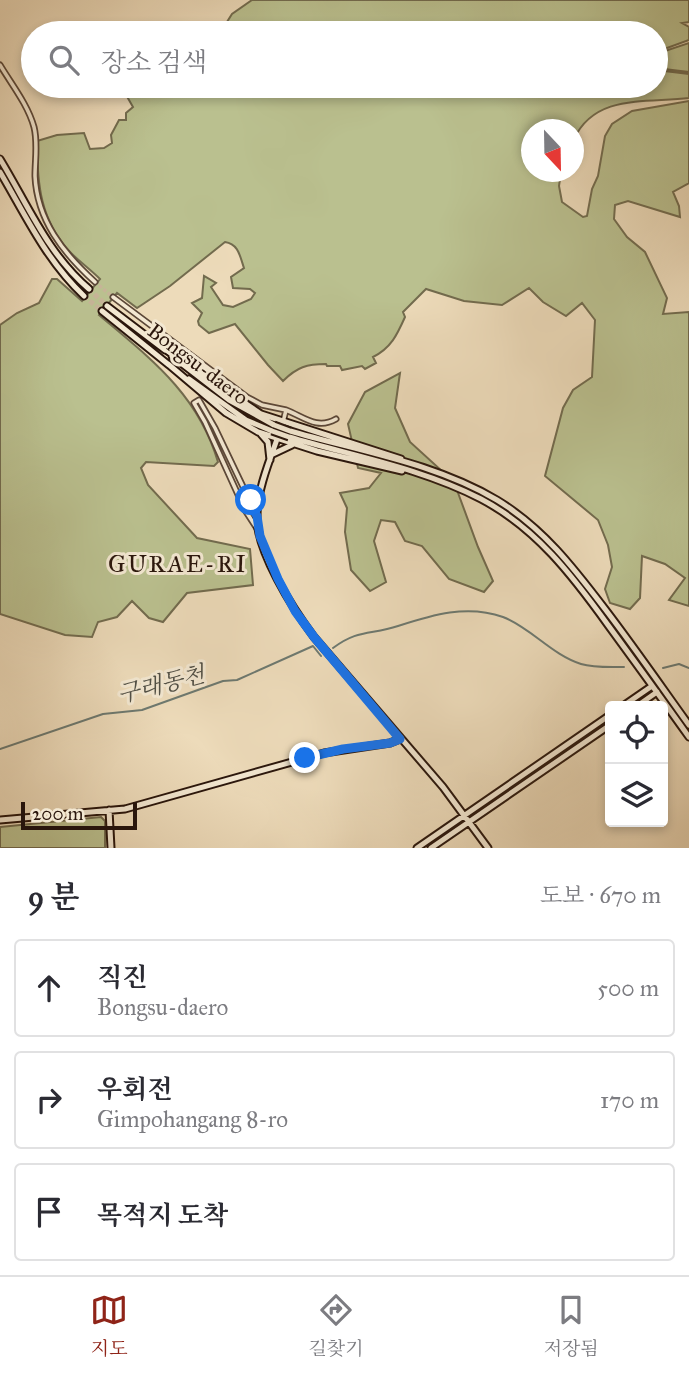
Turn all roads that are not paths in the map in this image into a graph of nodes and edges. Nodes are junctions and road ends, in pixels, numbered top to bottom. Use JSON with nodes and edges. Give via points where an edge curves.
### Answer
{"nodes":[{"id":1,"x":0,"y":65,"type":"edge"},
{"id":2,"x":0,"y":159,"type":"edge"},
{"id":3,"x":0,"y":172,"type":"edge"},
{"id":4,"x":94,"y":282,"type":"tunnel mouth"},
{"id":5,"x":89,"y":289,"type":"tunnel mouth"},
{"id":6,"x":83,"y":296,"type":"tunnel mouth"},
{"id":7,"x":113,"y":297,"type":"tunnel mouth"},
{"id":8,"x":107,"y":306,"type":"tunnel mouth"},
{"id":9,"x":103,"y":311,"type":"tunnel mouth"},
{"id":10,"x":163,"y":348,"type":"junction"},
{"id":11,"x":168,"y":364,"type":"junction"},
{"id":12,"x":286,"y":410,"type":"junction"},
{"id":13,"x":336,"y":419,"type":"dead end"},
{"id":14,"x":283,"y":422,"type":"junction"},
{"id":15,"x":273,"y":428,"type":"junction"},
{"id":16,"x":258,"y":432,"type":"junction"},
{"id":17,"x":277,"y":439,"type":"junction"},
{"id":18,"x":296,"y":445,"type":"junction"},
{"id":19,"x":273,"y":454,"type":"junction"},
{"id":20,"x":271,"y":462,"type":"junction"},
{"id":21,"x":417,"y":470,"type":"junction"},
{"id":22,"x":247,"y":499,"type":"junction"},
{"id":23,"x":259,"y":499,"type":"junction"},
{"id":24,"x":245,"y":510,"type":"junction"},
{"id":25,"x":257,"y":516,"type":"junction"},
{"id":26,"x":258,"y":530,"type":"junction"},
{"id":27,"x":657,"y":687,"type":"junction"},
{"id":28,"x":632,"y":701,"type":"edge"},
{"id":29,"x":642,"y":701,"type":"edge"},
{"id":30,"x":605,"y":718,"type":"edge"},
{"id":31,"x":689,"y":725,"type":"edge"},
{"id":32,"x":605,"y":728,"type":"edge"},
{"id":33,"x":689,"y":737,"type":"edge"},
{"id":34,"x":400,"y":739,"type":"junction"},
{"id":35,"x":109,"y":810,"type":"junction"},
{"id":36,"x":464,"y":817,"type":"junction"},
{"id":37,"x":0,"y":820,"type":"edge"},
{"id":38,"x":469,"y":823,"type":"junction"},
{"id":39,"x":111,"y":848,"type":"edge"},
{"id":40,"x":417,"y":848,"type":"edge"},
{"id":41,"x":431,"y":848,"type":"edge"},
{"id":42,"x":488,"y":848,"type":"edge"}],
"edges":[{"from":1,"to":4,"type":"street","via":[[33,124],[36,190],[44,218],[66,253]]},
{"from":2,"to":5,"type":"street","via":[[53,252]]},
{"from":3,"to":6,"type":"street","via":[[43,249]]},
{"from":7,"to":12,"type":"street","via":[[247,397]]},
{"from":8,"to":10,"type":"street","name":"Bongsu-daero"},
{"from":9,"to":11,"type":"street","name":"Bongsu-daero"},
{"from":10,"to":14,"type":"street","via":[[239,401]]},
{"from":10,"to":15,"type":"street","name":"Bongsu-daero"},
{"from":11,"to":15,"type":"street","name":"Bongsu-daero","via":[[246,420]]},
{"from":11,"to":16,"type":"street","via":[[226,413]]},
{"from":12,"to":13,"type":"street","via":[[316,424]]},
{"from":12,"to":14,"type":"street"},
{"from":14,"to":17,"type":"street","name":"Bongsu-daero"},
{"from":14,"to":21,"type":"street","via":[[393,455]]},
{"from":15,"to":21,"type":"street","name":"Bongsu-daero","bridge":true},
{"from":16,"to":17,"type":"street"},
{"from":16,"to":20,"type":"street","via":[[268,442]]},
{"from":17,"to":18,"type":"street"},
{"from":17,"to":19,"type":"street","name":"Bongsu-daero"},
{"from":18,"to":19,"type":"street"},
{"from":18,"to":21,"type":"street","via":[[366,464]]},
{"from":19,"to":20,"type":"street","name":"Bongsu-daero"},
{"from":20,"to":23,"type":"street","name":"Bongsu-daero"},
{"from":21,"to":27,"type":"street","via":[[482,500],[536,537],[578,583]]},
{"from":22,"to":23,"type":"street"},
{"from":22,"to":24,"type":"street","name":"Bongsu-daero","via":[[209,418],[196,401]]},
{"from":22,"to":25,"type":"street","name":"Bongsu-daero"},
{"from":23,"to":25,"type":"street","name":"Bongsu-daero"},
{"from":24,"to":25,"type":"street"},
{"from":24,"to":26,"type":"street","name":"Bongsu-daero"},
{"from":25,"to":26,"type":"street","name":"Bongsu-daero"},
{"from":26,"to":34,"type":"street","name":"Bongsu-daero","via":[[295,611]]},
{"from":27,"to":28,"type":"street"},
{"from":27,"to":29,"type":"street"},
{"from":27,"to":31,"type":"street"},
{"from":27,"to":33,"type":"street"},
{"from":30,"to":36,"type":"street"},
{"from":32,"to":38,"type":"street"},
{"from":34,"to":35,"type":"street","via":[[324,753]]},
{"from":34,"to":36,"type":"street","name":"Bongsu-daero"},
{"from":35,"to":37,"type":"street"},
{"from":35,"to":39,"type":"street"},
{"from":36,"to":38,"type":"street","name":"Bongsu-daero"},
{"from":36,"to":40,"type":"street"},
{"from":38,"to":41,"type":"street"},
{"from":38,"to":42,"type":"street","name":"Bongsu-daero"}]}
